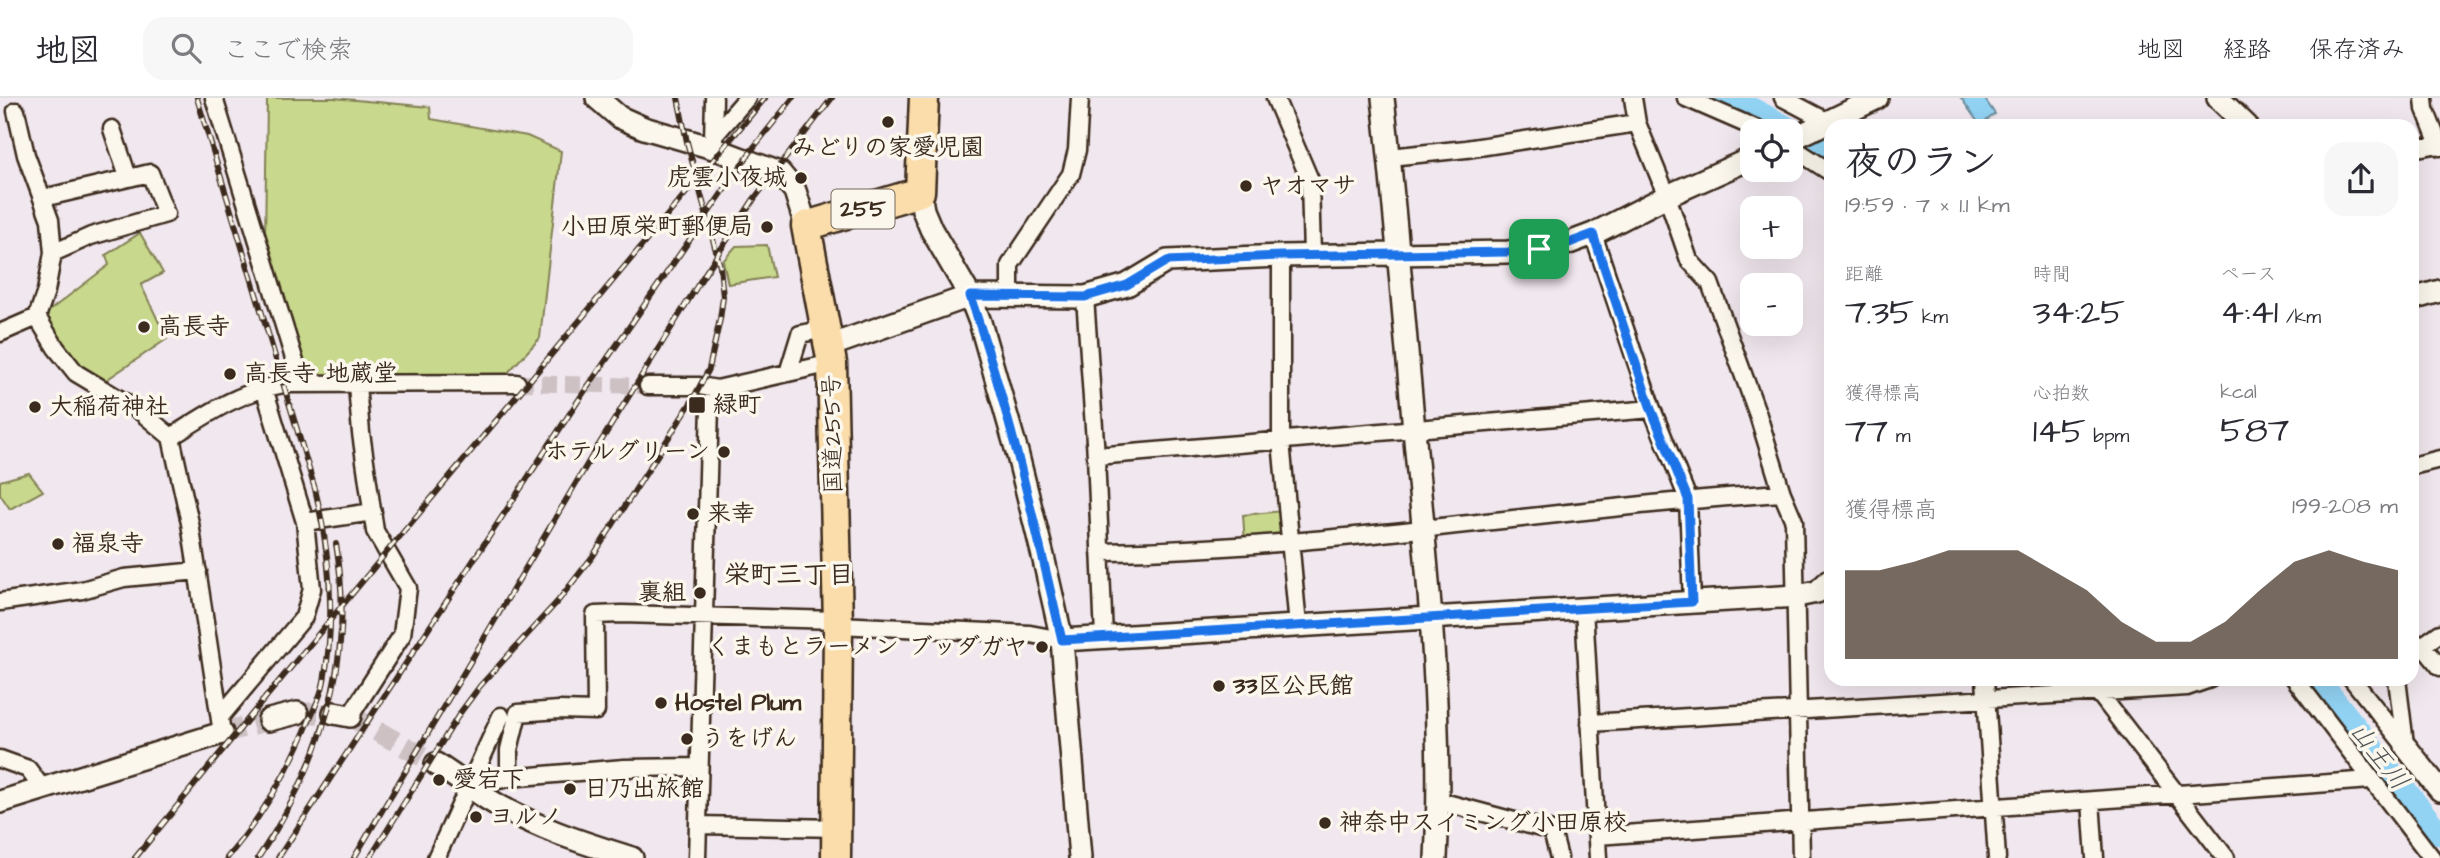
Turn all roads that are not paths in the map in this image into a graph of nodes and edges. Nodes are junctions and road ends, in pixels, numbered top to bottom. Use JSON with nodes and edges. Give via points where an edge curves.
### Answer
{"nodes":[{"id":1,"x":214,"y":98,"type":"edge"},
{"id":2,"x":597,"y":98,"type":"edge"},
{"id":3,"x":714,"y":98,"type":"edge"},
{"id":4,"x":747,"y":98,"type":"edge"},
{"id":5,"x":924,"y":98,"type":"edge"},
{"id":6,"x":1080,"y":98,"type":"edge"},
{"id":7,"x":1276,"y":98,"type":"edge"},
{"id":8,"x":1383,"y":98,"type":"edge"},
{"id":9,"x":1633,"y":98,"type":"edge"},
{"id":10,"x":1686,"y":98,"type":"edge"},
{"id":11,"x":1783,"y":98,"type":"edge"},
{"id":12,"x":1877,"y":98,"type":"edge"},
{"id":13,"x":2424,"y":98,"type":"edge"},
{"id":14,"x":2228,"y":100,"type":"edge"},
{"id":15,"x":16,"y":111,"type":"dead end"},
{"id":16,"x":1824,"y":119,"type":"edge"},
{"id":17,"x":1841,"y":119,"type":"edge"},
{"id":18,"x":2242,"y":119,"type":"edge"},
{"id":19,"x":1740,"y":121,"type":"edge"},
{"id":20,"x":1637,"y":123,"type":"junction"},
{"id":21,"x":1824,"y":127,"type":"edge"},
{"id":22,"x":112,"y":129,"type":"dead end"},
{"id":23,"x":1803,"y":135,"type":"edge"},
{"id":24,"x":713,"y":142,"type":"junction"},
{"id":25,"x":2439,"y":145,"type":"edge"},
{"id":26,"x":2419,"y":148,"type":"edge"},
{"id":27,"x":1803,"y":154,"type":"edge"},
{"id":28,"x":1390,"y":157,"type":"junction"},
{"id":29,"x":1740,"y":163,"type":"edge"},
{"id":30,"x":1824,"y":168,"type":"edge"},
{"id":31,"x":128,"y":177,"type":"junction"},
{"id":32,"x":920,"y":192,"type":"junction"},
{"id":33,"x":1667,"y":196,"type":"junction"},
{"id":34,"x":43,"y":198,"type":"junction"},
{"id":35,"x":806,"y":226,"type":"junction"},
{"id":36,"x":1593,"y":234,"type":"junction"},
{"id":37,"x":53,"y":253,"type":"junction"},
{"id":38,"x":1399,"y":253,"type":"junction"},
{"id":39,"x":1281,"y":256,"type":"junction"},
{"id":40,"x":1312,"y":256,"type":"junction"},
{"id":41,"x":2440,"y":291,"type":"edge"},
{"id":42,"x":970,"y":296,"type":"junction"},
{"id":43,"x":1010,"y":296,"type":"junction"},
{"id":44,"x":1085,"y":297,"type":"junction"},
{"id":45,"x":2419,"y":297,"type":"edge"},
{"id":46,"x":37,"y":317,"type":"junction"},
{"id":47,"x":0,"y":333,"type":"edge"},
{"id":48,"x":829,"y":346,"type":"junction"},
{"id":49,"x":788,"y":373,"type":"junction"},
{"id":50,"x":517,"y":383,"type":"tunnel mouth"},
{"id":51,"x":305,"y":384,"type":"junction"},
{"id":52,"x":356,"y":385,"type":"junction"},
{"id":53,"x":649,"y":386,"type":"tunnel mouth"},
{"id":54,"x":264,"y":388,"type":"junction"},
{"id":55,"x":717,"y":389,"type":"junction"},
{"id":56,"x":1651,"y":409,"type":"junction"},
{"id":57,"x":1414,"y":429,"type":"junction"},
{"id":58,"x":171,"y":437,"type":"junction"},
{"id":59,"x":1281,"y":441,"type":"junction"},
{"id":60,"x":1096,"y":456,"type":"junction"},
{"id":61,"x":2440,"y":459,"type":"edge"},
{"id":62,"x":2419,"y":464,"type":"edge"},
{"id":63,"x":1782,"y":493,"type":"junction"},
{"id":64,"x":1688,"y":499,"type":"junction"},
{"id":65,"x":373,"y":512,"type":"junction"},
{"id":66,"x":305,"y":522,"type":"junction"},
{"id":67,"x":1424,"y":529,"type":"junction"},
{"id":68,"x":1290,"y":541,"type":"junction"},
{"id":69,"x":1100,"y":552,"type":"junction"},
{"id":70,"x":198,"y":571,"type":"junction"},
{"id":71,"x":1824,"y":586,"type":"edge"},
{"id":72,"x":1797,"y":596,"type":"junction"},
{"id":73,"x":0,"y":602,"type":"edge"},
{"id":74,"x":1692,"y":602,"type":"junction"},
{"id":75,"x":1584,"y":608,"type":"junction"},
{"id":76,"x":703,"y":616,"type":"junction"},
{"id":77,"x":1430,"y":618,"type":"junction"},
{"id":78,"x":838,"y":622,"type":"junction"},
{"id":79,"x":1298,"y":626,"type":"junction"},
{"id":80,"x":2440,"y":633,"type":"edge"},
{"id":81,"x":1104,"y":637,"type":"junction"},
{"id":82,"x":1062,"y":640,"type":"junction"},
{"id":83,"x":2419,"y":649,"type":"edge"},
{"id":84,"x":2419,"y":651,"type":"edge"},
{"id":85,"x":2440,"y":667,"type":"edge"},
{"id":86,"x":1985,"y":686,"type":"edge"},
{"id":87,"x":2084,"y":686,"type":"edge"},
{"id":88,"x":2093,"y":686,"type":"edge"},
{"id":89,"x":2140,"y":686,"type":"edge"},
{"id":90,"x":2191,"y":686,"type":"edge"},
{"id":91,"x":2300,"y":686,"type":"edge"},
{"id":92,"x":2358,"y":686,"type":"edge"},
{"id":93,"x":2398,"y":686,"type":"edge"},
{"id":94,"x":1986,"y":699,"type":"junction"},
{"id":95,"x":1798,"y":711,"type":"junction"},
{"id":96,"x":298,"y":713,"type":"tunnel mouth"},
{"id":97,"x":342,"y":715,"type":"dead end"},
{"id":98,"x":501,"y":716,"type":"dead end"},
{"id":99,"x":269,"y":720,"type":"tunnel mouth"},
{"id":100,"x":1590,"y":723,"type":"junction"},
{"id":101,"x":221,"y":725,"type":"junction"},
{"id":102,"x":2406,"y":747,"type":"junction"},
{"id":103,"x":0,"y":759,"type":"edge"},
{"id":104,"x":436,"y":764,"type":"tunnel mouth"},
{"id":105,"x":699,"y":767,"type":"junction"},
{"id":106,"x":509,"y":778,"type":"junction"},
{"id":107,"x":2371,"y":780,"type":"junction"},
{"id":108,"x":470,"y":786,"type":"junction"},
{"id":109,"x":42,"y":788,"type":"junction"},
{"id":110,"x":2440,"y":790,"type":"edge"},
{"id":111,"x":2175,"y":794,"type":"junction"},
{"id":112,"x":1439,"y":801,"type":"junction"},
{"id":113,"x":2091,"y":801,"type":"junction"},
{"id":114,"x":0,"y":802,"type":"edge"},
{"id":115,"x":1994,"y":808,"type":"junction"},
{"id":116,"x":1801,"y":820,"type":"junction"},
{"id":117,"x":698,"y":825,"type":"junction"},
{"id":118,"x":837,"y":828,"type":"junction"},
{"id":119,"x":1597,"y":836,"type":"junction"},
{"id":120,"x":436,"y":858,"type":"edge"},
{"id":121,"x":632,"y":858,"type":"edge"},
{"id":122,"x":697,"y":858,"type":"edge"},
{"id":123,"x":836,"y":858,"type":"edge"},
{"id":124,"x":1080,"y":858,"type":"edge"},
{"id":125,"x":1436,"y":858,"type":"edge"},
{"id":126,"x":1559,"y":858,"type":"edge"},
{"id":127,"x":1598,"y":858,"type":"edge"},
{"id":128,"x":1801,"y":858,"type":"edge"},
{"id":129,"x":1997,"y":858,"type":"edge"},
{"id":130,"x":2095,"y":858,"type":"edge"},
{"id":131,"x":2226,"y":858,"type":"edge"},
{"id":132,"x":2432,"y":858,"type":"edge"}],
"edges":[{"from":1,"to":51,"type":"street"},
{"from":2,"to":24,"type":"street","via":[[619,117],[644,128]]},
{"from":3,"to":24,"type":"street"},
{"from":4,"to":24,"type":"street"},
{"from":5,"to":32,"type":"highway","number":"255"},
{"from":6,"to":43,"type":"street","via":[[1071,174],[1010,265]]},
{"from":7,"to":40,"type":"street","via":[[1310,180]]},
{"from":8,"to":28,"type":"street"},
{"from":9,"to":20,"type":"street"},
{"from":10,"to":19,"type":"street"},
{"from":11,"to":16,"type":"street"},
{"from":12,"to":17,"type":"street"},
{"from":13,"to":25,"type":"street"},
{"from":14,"to":18,"type":"street"},
{"from":15,"to":34,"type":"street"},
{"from":20,"to":28,"type":"street"},
{"from":20,"to":33,"type":"street"},
{"from":21,"to":23,"type":"street"},
{"from":22,"to":31,"type":"street"},
{"from":24,"to":35,"type":"street","via":[[780,173],[795,191]]},
{"from":25,"to":26,"type":"street"},
{"from":27,"to":30,"type":"street"},
{"from":28,"to":38,"type":"street"},
{"from":29,"to":33,"type":"street"},
{"from":31,"to":34,"type":"street"},
{"from":31,"to":37,"type":"street","via":[[150,173],[166,214],[91,236]]},
{"from":32,"to":35,"type":"highway","number":"255"},
{"from":32,"to":42,"type":"street","via":[[931,229]]},
{"from":33,"to":36,"type":"street"},
{"from":33,"to":63,"type":"street","via":[[1689,260],[1710,283]]},
{"from":34,"to":37,"type":"street"},
{"from":35,"to":48,"type":"highway","name":"国道255号","number":"255"},
{"from":36,"to":38,"type":"street","via":[[1539,249]]},
{"from":36,"to":56,"type":"street"},
{"from":37,"to":46,"type":"street"},
{"from":38,"to":40,"type":"street"},
{"from":38,"to":57,"type":"street"},
{"from":39,"to":40,"type":"street"},
{"from":39,"to":44,"type":"street","via":[[1167,261],[1127,285]]},
{"from":39,"to":59,"type":"street"},
{"from":41,"to":45,"type":"street"},
{"from":42,"to":43,"type":"street"},
{"from":42,"to":48,"type":"street"},
{"from":42,"to":82,"type":"street","via":[[1017,453]]},
{"from":43,"to":44,"type":"street"},
{"from":44,"to":60,"type":"street"},
{"from":46,"to":47,"type":"street"},
{"from":46,"to":58,"type":"street","via":[[76,373],[141,411]]},
{"from":48,"to":49,"type":"street"},
{"from":48,"to":49,"type":"street","via":[[800,334]]},
{"from":48,"to":78,"type":"highway","name":"国道255号","number":"255"},
{"from":49,"to":55,"type":"street"},
{"from":50,"to":52,"type":"street"},
{"from":51,"to":52,"type":"street"},
{"from":51,"to":54,"type":"street"},
{"from":52,"to":65,"type":"street"},
{"from":53,"to":55,"type":"street"},
{"from":54,"to":58,"type":"street","via":[[221,406]]},
{"from":54,"to":66,"type":"street"},
{"from":55,"to":76,"type":"street","via":[[710,406]]},
{"from":56,"to":57,"type":"street"},
{"from":56,"to":64,"type":"street"},
{"from":57,"to":59,"type":"street"},
{"from":57,"to":67,"type":"street"},
{"from":58,"to":70,"type":"street"},
{"from":59,"to":60,"type":"street"},
{"from":59,"to":68,"type":"street"},
{"from":60,"to":69,"type":"street"},
{"from":61,"to":62,"type":"street"},
{"from":63,"to":64,"type":"street"},
{"from":63,"to":72,"type":"street","via":[[1794,521]]},
{"from":64,"to":67,"type":"street"},
{"from":64,"to":74,"type":"street"},
{"from":65,"to":66,"type":"street"},
{"from":65,"to":97,"type":"street","via":[[375,531],[408,588],[402,635]]},
{"from":66,"to":101,"type":"street","via":[[312,589],[304,617]]},
{"from":67,"to":68,"type":"street"},
{"from":67,"to":77,"type":"street"},
{"from":68,"to":69,"type":"street","via":[[1231,548]]},
{"from":68,"to":79,"type":"street"},
{"from":69,"to":81,"type":"street"},
{"from":70,"to":73,"type":"street","via":[[124,578],[82,590]]},
{"from":70,"to":101,"type":"street"},
{"from":71,"to":72,"type":"street"},
{"from":72,"to":74,"type":"street"},
{"from":72,"to":95,"type":"street"},
{"from":74,"to":75,"type":"street"},
{"from":75,"to":77,"type":"street"},
{"from":75,"to":100,"type":"street"},
{"from":76,"to":78,"type":"street"},
{"from":76,"to":105,"type":"street"},
{"from":76,"to":106,"type":"street","via":[[595,615],[596,711],[518,713],[509,750]]},
{"from":77,"to":79,"type":"street"},
{"from":77,"to":112,"type":"street"},
{"from":78,"to":82,"type":"street"},
{"from":78,"to":118,"type":"highway","name":"国道255号","number":"255"},
{"from":79,"to":81,"type":"street"},
{"from":80,"to":83,"type":"street"},
{"from":81,"to":82,"type":"street"},
{"from":82,"to":124,"type":"street"},
{"from":84,"to":85,"type":"street"},
{"from":86,"to":94,"type":"street"},
{"from":87,"to":94,"type":"street"},
{"from":88,"to":111,"type":"street"},
{"from":89,"to":90,"type":"street"},
{"from":91,"to":107,"type":"street"},
{"from":92,"to":102,"type":"street"},
{"from":93,"to":102,"type":"street"},
{"from":94,"to":95,"type":"street"},
{"from":94,"to":115,"type":"street"},
{"from":95,"to":100,"type":"street"},
{"from":95,"to":116,"type":"street"},
{"from":96,"to":99,"type":"street"},
{"from":98,"to":108,"type":"street"},
{"from":100,"to":119,"type":"street"},
{"from":101,"to":109,"type":"street","via":[[187,746]]},
{"from":102,"to":110,"type":"street"},
{"from":103,"to":109,"type":"street","via":[[28,769]]},
{"from":104,"to":108,"type":"street"},
{"from":105,"to":106,"type":"street"},
{"from":105,"to":117,"type":"street"},
{"from":106,"to":108,"type":"street"},
{"from":107,"to":111,"type":"street"},
{"from":107,"to":132,"type":"street"},
{"from":108,"to":120,"type":"street"},
{"from":108,"to":121,"type":"street","via":[[541,826]]},
{"from":109,"to":114,"type":"street"},
{"from":111,"to":113,"type":"street"},
{"from":111,"to":131,"type":"street"},
{"from":112,"to":125,"type":"street"},
{"from":112,"to":126,"type":"street","via":[[1552,831]]},
{"from":113,"to":115,"type":"street"},
{"from":113,"to":130,"type":"street"},
{"from":115,"to":116,"type":"street"},
{"from":115,"to":129,"type":"street"},
{"from":116,"to":119,"type":"street"},
{"from":116,"to":128,"type":"street"},
{"from":117,"to":118,"type":"street"},
{"from":117,"to":122,"type":"street"},
{"from":118,"to":123,"type":"highway","name":"国道255号","number":"255"},
{"from":119,"to":127,"type":"street"}]}
